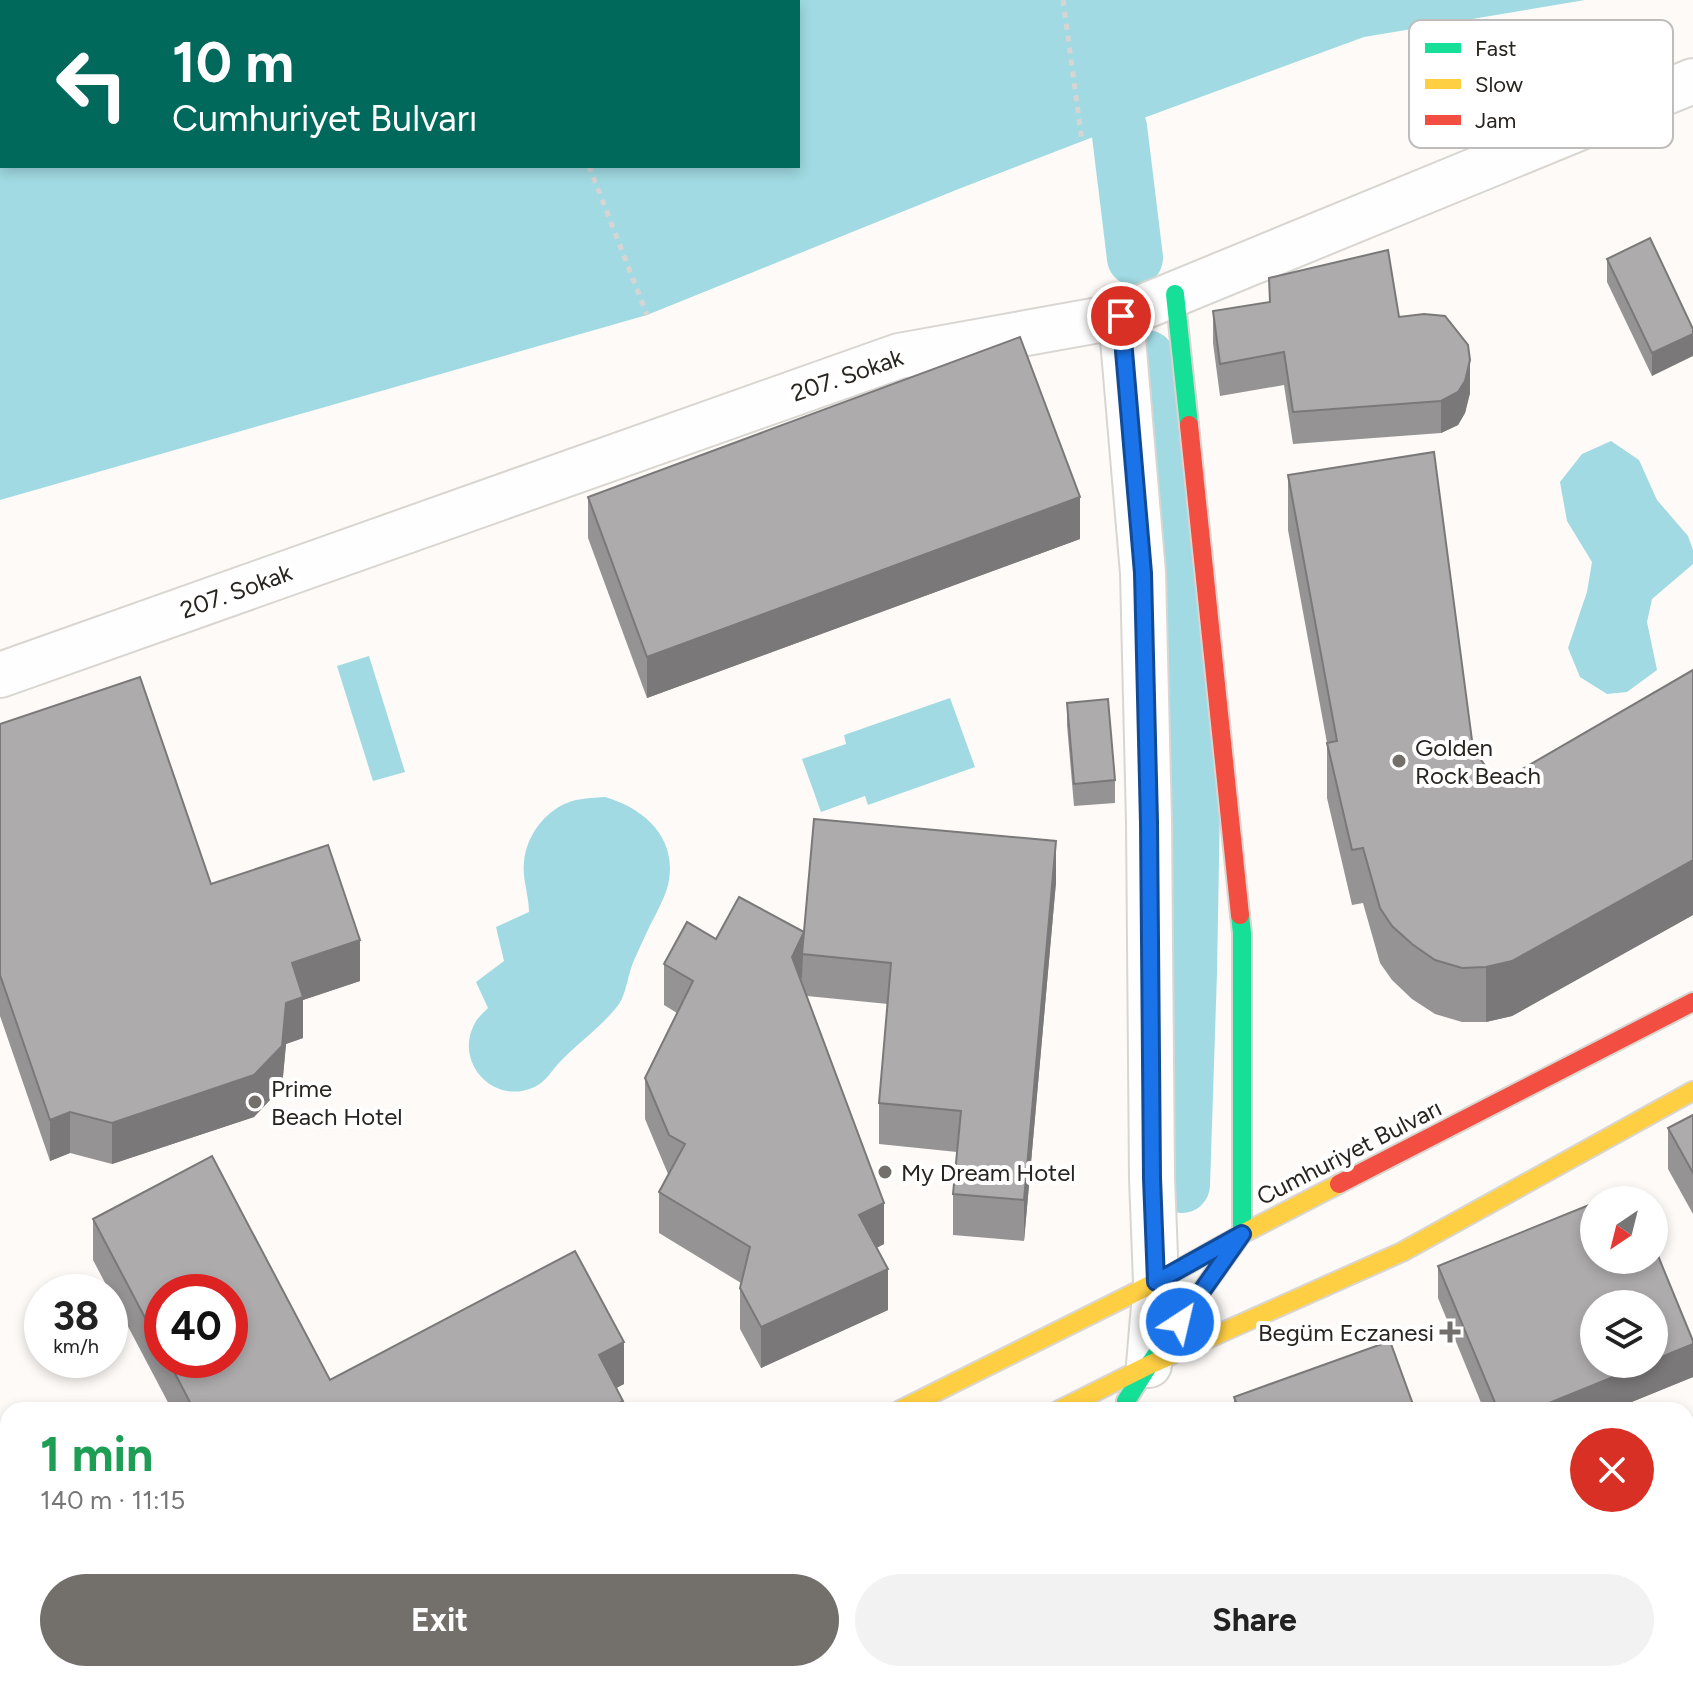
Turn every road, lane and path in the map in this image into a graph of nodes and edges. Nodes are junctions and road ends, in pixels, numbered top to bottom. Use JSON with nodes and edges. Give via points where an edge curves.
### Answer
{"nodes":[{"id":1,"x":1063,"y":0,"type":"edge"},
{"id":2,"x":1693,"y":81,"type":"edge"},
{"id":3,"x":1673,"y":89,"type":"edge"},
{"id":4,"x":1082,"y":141,"type":"dead end"},
{"id":5,"x":1530,"y":148,"type":"edge"},
{"id":6,"x":590,"y":168,"type":"edge"},
{"id":7,"x":1175,"y":294,"type":"junction"},
{"id":8,"x":647,"y":315,"type":"dead end"},
{"id":9,"x":1121,"y":316,"type":"junction"},
{"id":10,"x":0,"y":675,"type":"edge"},
{"id":11,"x":1693,"y":1002,"type":"edge"},
{"id":12,"x":1693,"y":1091,"type":"edge"},
{"id":13,"x":1242,"y":1234,"type":"junction"},
{"id":14,"x":1156,"y":1282,"type":"junction"},
{"id":15,"x":1149,"y":1365,"type":"junction"},
{"id":16,"x":916,"y":1402,"type":"edge"},
{"id":17,"x":1075,"y":1402,"type":"edge"},
{"id":18,"x":1126,"y":1402,"type":"edge"}],
"edges":[{"from":1,"to":4,"type":"path"},
{"from":2,"to":3,"type":"street","name":"207. Sokak"},
{"from":5,"to":7,"type":"street","name":"207. Sokak"},
{"from":6,"to":8,"type":"path"},
{"from":7,"to":9,"type":"street","name":"207. Sokak"},
{"from":7,"to":13,"type":"main road","via":[[1242,933]]},
{"from":9,"to":10,"type":"street","name":"207. Sokak","via":[[899,356]]},
{"from":9,"to":14,"type":"street","via":[[1143,573]]},
{"from":11,"to":13,"type":"main road","name":"Cumhuriyet Bulvarı"},
{"from":12,"to":15,"type":"main road","via":[[1402,1252]]},
{"from":13,"to":14,"type":"main road","name":"Cumhuriyet Bulvarı"},
{"from":13,"to":15,"type":"main road"},
{"from":14,"to":15,"type":"street"},
{"from":14,"to":16,"type":"main road","name":"Cumhuriyet Bulvarı"},
{"from":15,"to":17,"type":"main road"},
{"from":15,"to":18,"type":"main road"}]}
